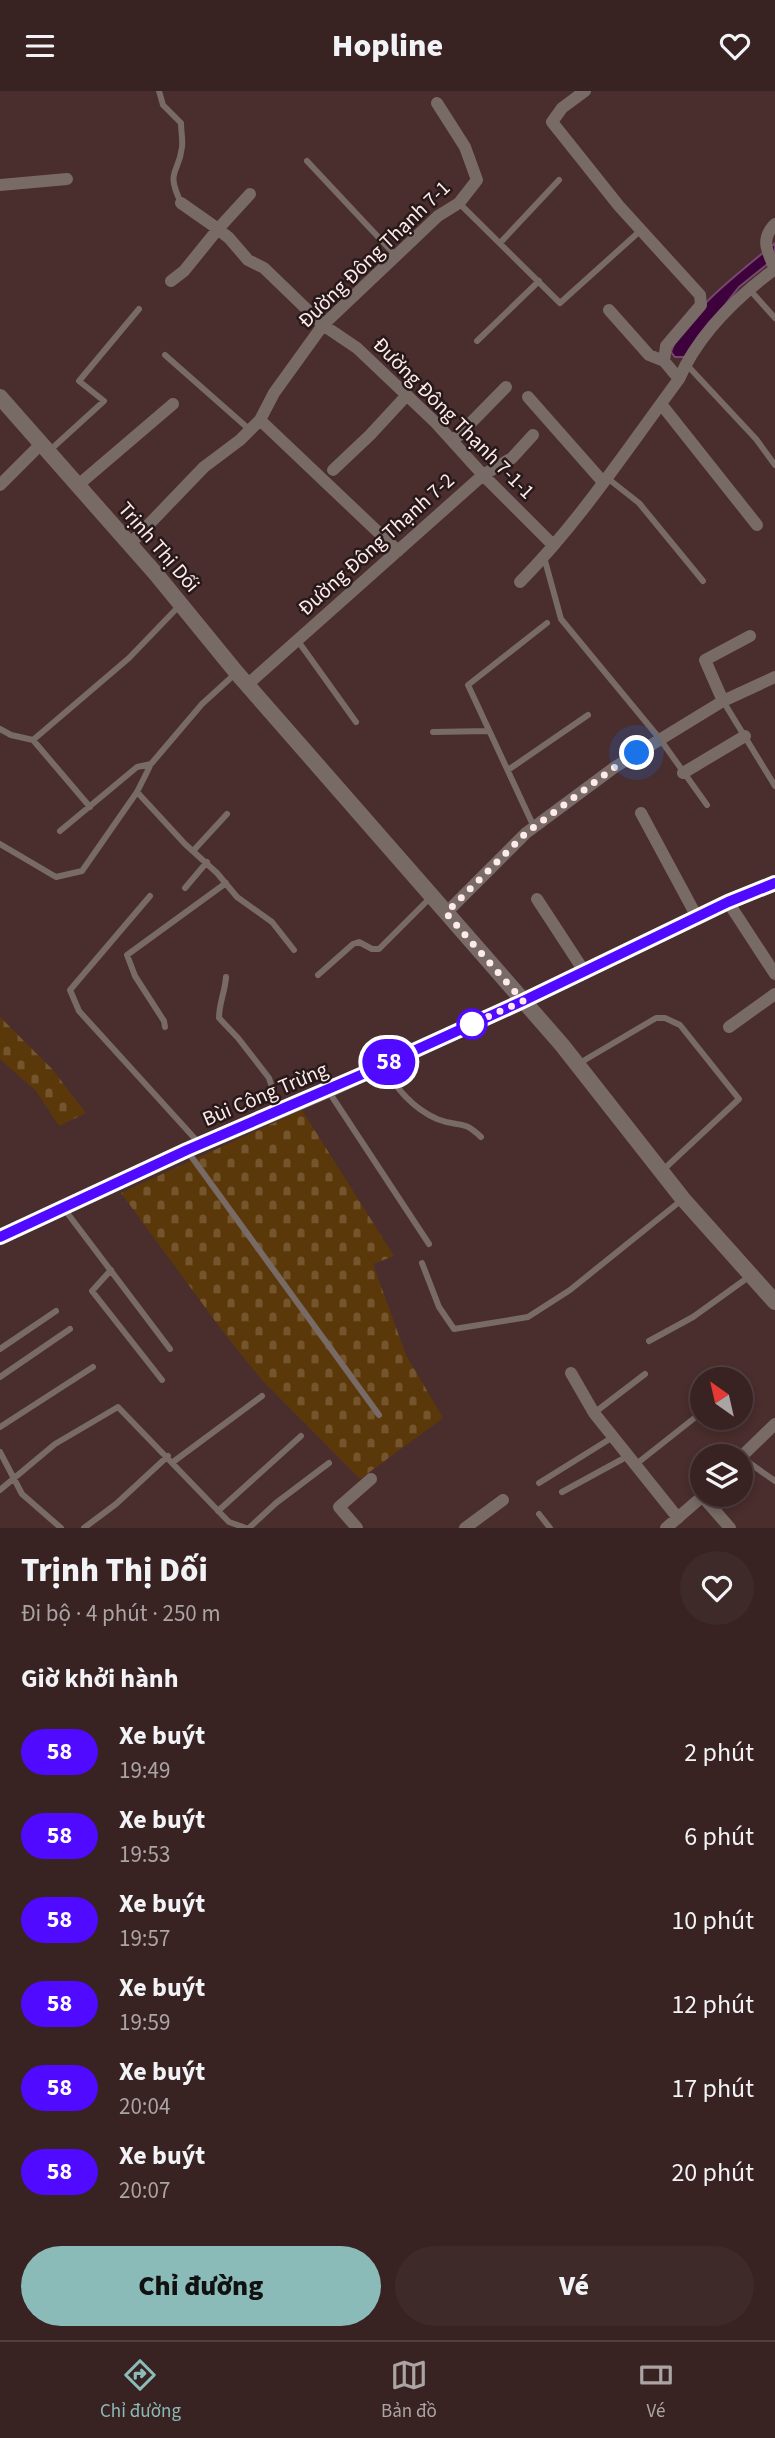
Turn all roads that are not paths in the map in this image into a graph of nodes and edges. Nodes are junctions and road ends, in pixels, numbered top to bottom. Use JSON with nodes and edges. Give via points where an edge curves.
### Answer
{"nodes":[{"id":1,"x":159,"y":91,"type":"edge"},
{"id":2,"x":584,"y":91,"type":"edge"},
{"id":3,"x":437,"y":103,"type":"dead end"},
{"id":4,"x":307,"y":161,"type":"dead end"},
{"id":5,"x":67,"y":179,"type":"dead end"},
{"id":6,"x":559,"y":180,"type":"dead end"},
{"id":7,"x":0,"y":185,"type":"edge"},
{"id":8,"x":250,"y":194,"type":"dead end"},
{"id":9,"x":181,"y":203,"type":"joint"},
{"id":10,"x":459,"y":203,"type":"junction"},
{"id":11,"x":775,"y":224,"type":"edge"},
{"id":12,"x":218,"y":229,"type":"junction"},
{"id":13,"x":641,"y":230,"type":"junction"},
{"id":14,"x":500,"y":243,"type":"junction"},
{"id":15,"x":396,"y":256,"type":"junction"},
{"id":16,"x":171,"y":281,"type":"dead end"},
{"id":17,"x":539,"y":281,"type":"junction"},
{"id":18,"x":748,"y":289,"type":"junction"},
{"id":19,"x":139,"y":309,"type":"dead end"},
{"id":20,"x":609,"y":310,"type":"dead end"},
{"id":21,"x":775,"y":318,"type":"edge"},
{"id":22,"x":323,"y":325,"type":"junction"},
{"id":23,"x":477,"y":341,"type":"dead end"},
{"id":24,"x":164,"y":355,"type":"dead end"},
{"id":25,"x":664,"y":361,"type":"junction"},
{"id":26,"x":686,"y":364,"type":"junction"},
{"id":27,"x":680,"y":379,"type":"junction"},
{"id":28,"x":506,"y":387,"type":"dead end"},
{"id":29,"x":407,"y":395,"type":"junction"},
{"id":30,"x":0,"y":397,"type":"edge"},
{"id":31,"x":528,"y":397,"type":"dead end"},
{"id":32,"x":173,"y":404,"type":"dead end"},
{"id":33,"x":661,"y":404,"type":"junction"},
{"id":34,"x":260,"y":420,"type":"junction"},
{"id":35,"x":250,"y":430,"type":"junction"},
{"id":36,"x":533,"y":435,"type":"dead end"},
{"id":37,"x":453,"y":441,"type":"junction"},
{"id":38,"x":44,"y":449,"type":"junction"},
{"id":39,"x":775,"y":465,"type":"edge"},
{"id":40,"x":333,"y":470,"type":"dead end"},
{"id":41,"x":483,"y":475,"type":"junction"},
{"id":42,"x":605,"y":480,"type":"junction"},
{"id":43,"x":0,"y":485,"type":"edge"},
{"id":44,"x":77,"y":486,"type":"junction"},
{"id":45,"x":757,"y":525,"type":"dead end"},
{"id":46,"x":130,"y":545,"type":"junction"},
{"id":47,"x":553,"y":545,"type":"junction"},
{"id":48,"x":398,"y":551,"type":"junction"},
{"id":49,"x":544,"y":557,"type":"junction"},
{"id":50,"x":703,"y":581,"type":"dead end"},
{"id":51,"x":520,"y":582,"type":"dead end"},
{"id":52,"x":181,"y":604,"type":"junction"},
{"id":53,"x":547,"y":623,"type":"dead end"},
{"id":54,"x":750,"y":636,"type":"dead end"},
{"id":55,"x":297,"y":640,"type":"junction"},
{"id":56,"x":775,"y":677,"type":"edge"},
{"id":57,"x":242,"y":679,"type":"junction"},
{"id":58,"x":723,"y":701,"type":"junction"},
{"id":59,"x":588,"y":715,"type":"dead end"},
{"id":60,"x":356,"y":722,"type":"dead end"},
{"id":61,"x":0,"y":729,"type":"edge"},
{"id":62,"x":489,"y":731,"type":"junction"},
{"id":63,"x":433,"y":732,"type":"dead end"},
{"id":64,"x":745,"y":736,"type":"junction"},
{"id":65,"x":660,"y":739,"type":"junction"},
{"id":66,"x":33,"y":740,"type":"junction"},
{"id":67,"x":151,"y":764,"type":"junction"},
{"id":68,"x":508,"y":771,"type":"junction"},
{"id":69,"x":683,"y":773,"type":"junction"},
{"id":70,"x":775,"y":786,"type":"edge"},
{"id":71,"x":137,"y":792,"type":"junction"},
{"id":72,"x":707,"y":805,"type":"dead end"},
{"id":73,"x":90,"y":807,"type":"junction"},
{"id":74,"x":641,"y":813,"type":"dead end"},
{"id":75,"x":227,"y":814,"type":"dead end"},
{"id":76,"x":534,"y":827,"type":"junction"},
{"id":77,"x":60,"y":831,"type":"dead end"},
{"id":78,"x":0,"y":844,"type":"edge"},
{"id":79,"x":193,"y":851,"type":"junction"},
{"id":80,"x":207,"y":862,"type":"junction"},
{"id":81,"x":226,"y":883,"type":"junction"},
{"id":82,"x":775,"y":883,"type":"edge"},
{"id":83,"x":185,"y":888,"type":"dead end"},
{"id":84,"x":150,"y":896,"type":"dead end"},
{"id":85,"x":431,"y":897,"type":"junction"},
{"id":86,"x":537,"y":899,"type":"dead end"},
{"id":87,"x":728,"y":902,"type":"junction"},
{"id":88,"x":446,"y":913,"type":"junction"},
{"id":89,"x":697,"y":916,"type":"junction"},
{"id":90,"x":294,"y":950,"type":"dead end"},
{"id":91,"x":584,"y":971,"type":"junction"},
{"id":92,"x":775,"y":974,"type":"edge"},
{"id":93,"x":318,"y":975,"type":"dead end"},
{"id":94,"x":226,"y":977,"type":"dead end"},
{"id":95,"x":775,"y":994,"type":"edge"},
{"id":96,"x":523,"y":1001,"type":"junction"},
{"id":97,"x":165,"y":1027,"type":"dead end"},
{"id":98,"x":729,"y":1027,"type":"dead end"},
{"id":99,"x":578,"y":1064,"type":"junction"},
{"id":100,"x":381,"y":1066,"type":"junction"},
{"id":101,"x":328,"y":1090,"type":"junction"},
{"id":102,"x":280,"y":1110,"type":"junction"},
{"id":103,"x":481,"y":1137,"type":"dead end"},
{"id":104,"x":194,"y":1147,"type":"junction"},
{"id":105,"x":662,"y":1171,"type":"junction"},
{"id":106,"x":683,"y":1199,"type":"junction"},
{"id":107,"x":64,"y":1209,"type":"junction"},
{"id":108,"x":0,"y":1237,"type":"edge"},
{"id":109,"x":429,"y":1244,"type":"dead end"},
{"id":110,"x":422,"y":1263,"type":"dead end"},
{"id":111,"x":111,"y":1270,"type":"junction"},
{"id":112,"x":752,"y":1275,"type":"junction"},
{"id":113,"x":775,"y":1302,"type":"edge"},
{"id":114,"x":56,"y":1311,"type":"dead end"},
{"id":115,"x":70,"y":1329,"type":"dead end"},
{"id":116,"x":649,"y":1341,"type":"dead end"},
{"id":117,"x":0,"y":1349,"type":"edge"},
{"id":118,"x":170,"y":1349,"type":"dead end"},
{"id":119,"x":93,"y":1367,"type":"dead end"},
{"id":120,"x":571,"y":1373,"type":"dead end"},
{"id":121,"x":645,"y":1374,"type":"dead end"},
{"id":122,"x":0,"y":1377,"type":"edge"},
{"id":123,"x":162,"y":1380,"type":"dead end"},
{"id":124,"x":262,"y":1396,"type":"dead end"},
{"id":125,"x":594,"y":1413,"type":"junction"},
{"id":126,"x":379,"y":1415,"type":"dead end"},
{"id":127,"x":690,"y":1420,"type":"edge"},
{"id":128,"x":775,"y":1424,"type":"edge"},
{"id":129,"x":0,"y":1427,"type":"edge"},
{"id":130,"x":301,"y":1436,"type":"dead end"},
{"id":131,"x":613,"y":1437,"type":"junction"},
{"id":132,"x":753,"y":1446,"type":"edge"},
{"id":133,"x":0,"y":1452,"type":"edge"},
{"id":134,"x":170,"y":1459,"type":"junction"},
{"id":135,"x":632,"y":1461,"type":"junction"},
{"id":136,"x":329,"y":1463,"type":"dead end"},
{"id":137,"x":753,"y":1466,"type":"edge"},
{"id":138,"x":14,"y":1476,"type":"junction"},
{"id":139,"x":372,"y":1479,"type":"dead end"},
{"id":140,"x":775,"y":1482,"type":"edge"},
{"id":141,"x":539,"y":1483,"type":"dead end"},
{"id":142,"x":0,"y":1490,"type":"edge"},
{"id":143,"x":562,"y":1492,"type":"dead end"},
{"id":144,"x":503,"y":1500,"type":"dead end"},
{"id":145,"x":690,"y":1507,"type":"edge"},
{"id":146,"x":713,"y":1507,"type":"edge"},
{"id":147,"x":218,"y":1511,"type":"junction"},
{"id":148,"x":539,"y":1514,"type":"dead end"},
{"id":149,"x":678,"y":1518,"type":"junction"},
{"id":150,"x":227,"y":1525,"type":"edge"},
{"id":151,"x":61,"y":1528,"type":"edge"},
{"id":152,"x":84,"y":1528,"type":"edge"},
{"id":153,"x":248,"y":1528,"type":"edge"},
{"id":154,"x":357,"y":1528,"type":"edge"},
{"id":155,"x":466,"y":1528,"type":"edge"},
{"id":156,"x":550,"y":1528,"type":"edge"},
{"id":157,"x":666,"y":1528,"type":"edge"},
{"id":158,"x":730,"y":1528,"type":"edge"}],
"edges":[{"from":1,"to":9,"type":"lane","via":[[163,105],[181,124],[182,148],[172,174]]},
{"from":2,"to":13,"type":"street","via":[[552,122]]},
{"from":3,"to":10,"type":"street","name":"Đường Đông Thạnh 7-1","via":[[465,148],[477,180]]},
{"from":4,"to":15,"type":"lane"},
{"from":5,"to":7,"type":"street"},
{"from":6,"to":14,"type":"lane"},
{"from":8,"to":12,"type":"street"},
{"from":9,"to":12,"type":"street","name":"Đường Đông Thạnh 7-1-1"},
{"from":10,"to":14,"type":"lane"},
{"from":10,"to":15,"type":"street","name":"Đường Đông Thạnh 7-1","via":[[438,216]]},
{"from":11,"to":18,"type":"street","via":[[765,237],[775,269]]},
{"from":12,"to":16,"type":"street"},
{"from":12,"to":22,"type":"street","name":"Đường Đông Thạnh 7-1-1"},
{"from":13,"to":17,"type":"lane","via":[[560,303]]},
{"from":13,"to":25,"type":"street","via":[[700,295],[701,305],[666,346]]},
{"from":14,"to":17,"type":"lane"},
{"from":15,"to":22,"type":"street","name":"Đường Đông Thạnh 7-1"},
{"from":17,"to":23,"type":"lane"},
{"from":18,"to":21,"type":"lane"},
{"from":18,"to":26,"type":"street"},
{"from":19,"to":38,"type":"lane","via":[[79,381],[104,401]]},
{"from":20,"to":25,"type":"street","via":[[649,355]]},
{"from":22,"to":29,"type":"street","name":"Đường Đông Thạnh 7-1-1","via":[[357,348]]},
{"from":22,"to":34,"type":"street","name":"Đường Đông Thạnh 7-1"},
{"from":24,"to":35,"type":"lane"},
{"from":25,"to":27,"type":"street"},
{"from":26,"to":27,"type":"street"},
{"from":26,"to":39,"type":"lane"},
{"from":27,"to":33,"type":"street"},
{"from":28,"to":37,"type":"street"},
{"from":29,"to":37,"type":"street","name":"Đường Đông Thạnh 7-1-1"},
{"from":29,"to":40,"type":"street"},
{"from":30,"to":38,"type":"street","name":"Trịnh Thị Dối"},
{"from":31,"to":42,"type":"street"},
{"from":32,"to":44,"type":"street"},
{"from":33,"to":42,"type":"street"},
{"from":33,"to":45,"type":"street"},
{"from":34,"to":35,"type":"street","name":"Đường Đông Thạnh 7-1"},
{"from":34,"to":48,"type":"street"},
{"from":35,"to":46,"type":"street","name":"Đường Đông Thạnh 7-1","via":[[204,467]]},
{"from":36,"to":41,"type":"street","name":"Đường Đông Thạnh 7-2","via":[[513,458]]},
{"from":37,"to":41,"type":"street","name":"Đường Đông Thạnh 7-1-1"},
{"from":38,"to":43,"type":"street"},
{"from":38,"to":44,"type":"street","name":"Trịnh Thị Dối"},
{"from":41,"to":47,"type":"street","name":"Đường Đông Thạnh 7-1-1"},
{"from":41,"to":48,"type":"street","name":"Đường Đông Thạnh 7-2"},
{"from":42,"to":47,"type":"street"},
{"from":42,"to":50,"type":"lane","via":[[639,503]]},
{"from":44,"to":46,"type":"street","name":"Trịnh Thị Dối"},
{"from":46,"to":52,"type":"street","name":"Trịnh Thị Dối"},
{"from":47,"to":49,"type":"street"},
{"from":48,"to":55,"type":"street","name":"Đường Đông Thạnh 7-2"},
{"from":49,"to":51,"type":"street"},
{"from":49,"to":65,"type":"lane","via":[[561,619]]},
{"from":52,"to":57,"type":"street","name":"Trịnh Thị Dối"},
{"from":52,"to":66,"type":"lane","via":[[129,658]]},
{"from":53,"to":62,"type":"lane","via":[[468,685]]},
{"from":54,"to":58,"type":"street","via":[[705,660]]},
{"from":55,"to":57,"type":"street","name":"Đường Đông Thạnh 7-2"},
{"from":55,"to":60,"type":"lane"},
{"from":56,"to":58,"type":"street"},
{"from":57,"to":67,"type":"lane","via":[[202,703]]},
{"from":57,"to":85,"type":"street","name":"Trịnh Thị Dối"},
{"from":58,"to":64,"type":"lane"},
{"from":58,"to":65,"type":"street"},
{"from":59,"to":68,"type":"lane"},
{"from":61,"to":66,"type":"lane"},
{"from":62,"to":63,"type":"lane"},
{"from":62,"to":68,"type":"lane"},
{"from":64,"to":69,"type":"street"},
{"from":64,"to":70,"type":"lane"},
{"from":65,"to":69,"type":"lane"},
{"from":65,"to":76,"type":"street"},
{"from":66,"to":73,"type":"lane"},
{"from":67,"to":71,"type":"lane"},
{"from":67,"to":73,"type":"lane","via":[[137,767]]},
{"from":68,"to":76,"type":"lane"},
{"from":69,"to":72,"type":"lane"},
{"from":71,"to":78,"type":"lane","via":[[82,870],[55,877]]},
{"from":71,"to":79,"type":"lane"},
{"from":73,"to":77,"type":"lane"},
{"from":74,"to":89,"type":"street"},
{"from":75,"to":79,"type":"lane"},
{"from":76,"to":88,"type":"street"},
{"from":79,"to":80,"type":"lane"},
{"from":80,"to":81,"type":"lane"},
{"from":80,"to":83,"type":"lane"},
{"from":81,"to":90,"type":"lane","via":[[237,897],[272,922]]},
{"from":81,"to":97,"type":"lane","via":[[127,955]]},
{"from":82,"to":87,"type":"street","name":"Bùi Công Trừng"},
{"from":84,"to":104,"type":"lane","via":[[70,990],[79,1011]]},
{"from":85,"to":88,"type":"street","name":"Trịnh Thị Dối"},
{"from":85,"to":93,"type":"lane","via":[[379,949],[353,944]]},
{"from":86,"to":91,"type":"street"},
{"from":87,"to":89,"type":"street","name":"Bùi Công Trừng"},
{"from":87,"to":92,"type":"street"},
{"from":88,"to":96,"type":"street","name":"Trịnh Thị Dối"},
{"from":89,"to":91,"type":"street","name":"Bùi Công Trừng"},
{"from":91,"to":96,"type":"street","name":"Bùi Công Trừng"},
{"from":94,"to":102,"type":"lane","via":[[219,1018],[269,1078]]},
{"from":95,"to":98,"type":"street"},
{"from":96,"to":99,"type":"street","name":"Trịnh Thị Dối"},
{"from":96,"to":100,"type":"street","name":"Bùi Công Trừng"},
{"from":99,"to":105,"type":"street","name":"Trịnh Thị Dối"},
{"from":99,"to":105,"type":"lane","via":[[656,1018],[665,1018],[680,1025],[739,1099]]},
{"from":100,"to":101,"type":"street","name":"Bùi Công Trừng"},
{"from":100,"to":103,"type":"lane","via":[[404,1097],[423,1112],[441,1121],[467,1124]]},
{"from":101,"to":102,"type":"street","name":"Bùi Công Trừng"},
{"from":101,"to":109,"type":"lane"},
{"from":102,"to":104,"type":"street","name":"Bùi Công Trừng"},
{"from":104,"to":107,"type":"street","name":"Bùi Công Trừng"},
{"from":104,"to":126,"type":"lane"},
{"from":105,"to":106,"type":"street","name":"Trịnh Thị Dối"},
{"from":106,"to":110,"type":"lane","via":[[570,1290],[528,1317],[454,1329],[439,1307]]},
{"from":106,"to":112,"type":"street","name":"Trịnh Thị Dối"},
{"from":107,"to":108,"type":"street","name":"Bùi Công Trừng"},
{"from":107,"to":111,"type":"lane"},
{"from":111,"to":118,"type":"lane"},
{"from":111,"to":123,"type":"lane","via":[[92,1291]]},
{"from":112,"to":113,"type":"street","name":"Trịnh Thị Dối"},
{"from":112,"to":116,"type":"lane","via":[[693,1317]]},
{"from":114,"to":117,"type":"lane"},
{"from":115,"to":122,"type":"lane"},
{"from":119,"to":129,"type":"lane"},
{"from":120,"to":125,"type":"street"},
{"from":121,"to":125,"type":"lane"},
{"from":124,"to":134,"type":"lane"},
{"from":125,"to":131,"type":"street"},
{"from":127,"to":135,"type":"lane"},
{"from":128,"to":132,"type":"street"},
{"from":130,"to":147,"type":"lane"},
{"from":131,"to":135,"type":"street"},
{"from":131,"to":141,"type":"lane"},
{"from":133,"to":138,"type":"lane"},
{"from":134,"to":138,"type":"lane","via":[[118,1407],[55,1444]]},
{"from":134,"to":147,"type":"lane"},
{"from":134,"to":152,"type":"lane"},
{"from":135,"to":143,"type":"lane"},
{"from":135,"to":149,"type":"street"},
{"from":136,"to":153,"type":"lane"},
{"from":137,"to":140,"type":"lane"},
{"from":138,"to":142,"type":"lane"},
{"from":138,"to":151,"type":"lane","via":[[22,1494]]},
{"from":139,"to":154,"type":"street","via":[[339,1507]]},
{"from":144,"to":155,"type":"street"},
{"from":145,"to":149,"type":"street"},
{"from":146,"to":158,"type":"street"},
{"from":147,"to":150,"type":"lane"},
{"from":148,"to":156,"type":"lane"},
{"from":149,"to":157,"type":"street"},
{"from":150,"to":153,"type":"lane"}]}
